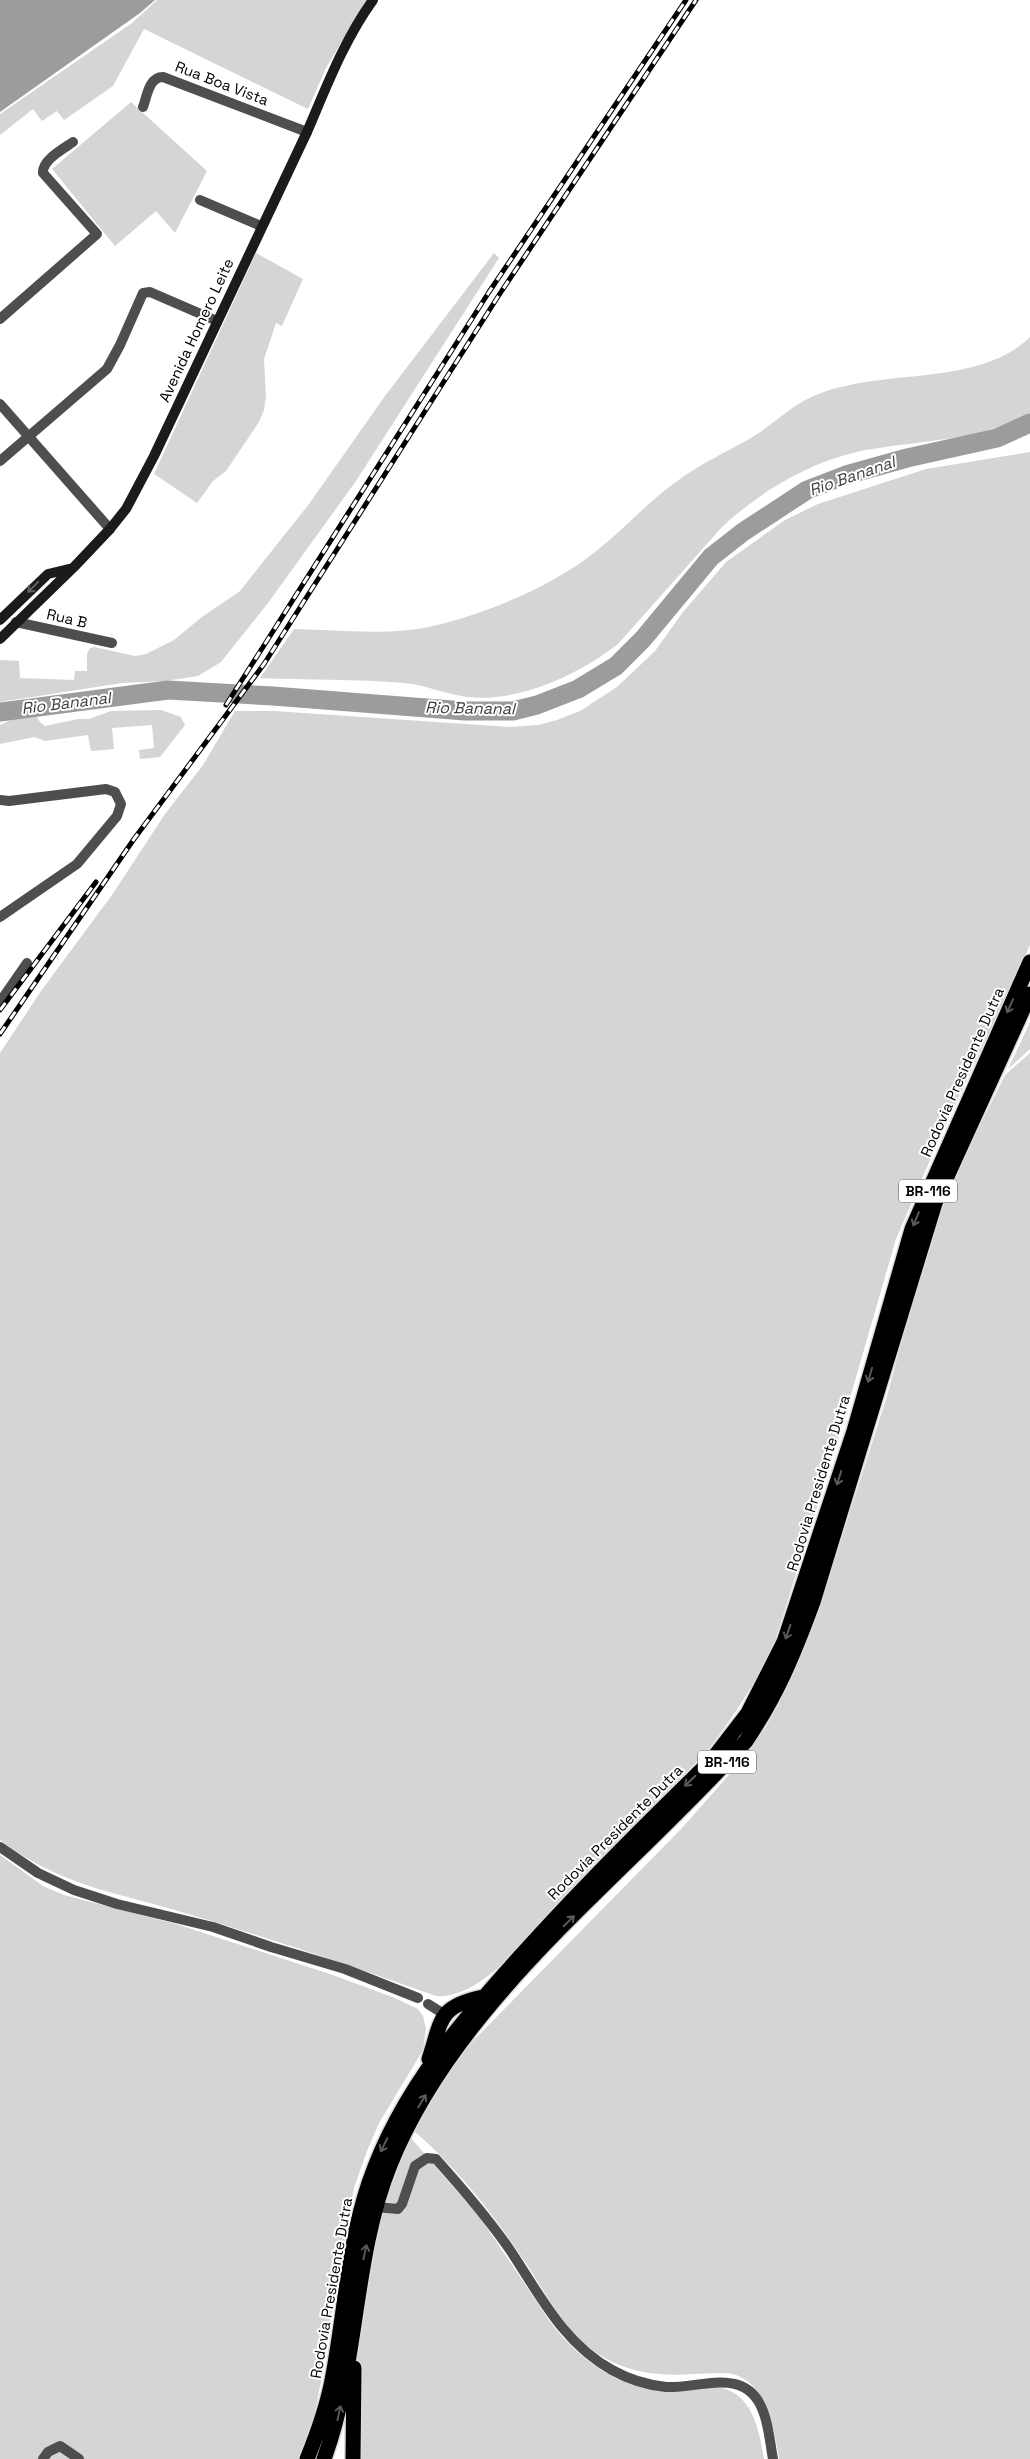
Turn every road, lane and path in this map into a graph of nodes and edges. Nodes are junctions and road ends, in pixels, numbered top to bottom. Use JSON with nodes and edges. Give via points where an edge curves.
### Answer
{"nodes":[{"id":1,"x":373,"y":0,"type":"edge"},
{"id":2,"x":143,"y":107,"type":"dead end"},
{"id":3,"x":307,"y":132,"type":"junction"},
{"id":4,"x":73,"y":142,"type":"dead end"},
{"id":5,"x":200,"y":200,"type":"dead end"},
{"id":6,"x":261,"y":226,"type":"junction"},
{"id":7,"x":0,"y":318,"type":"edge"},
{"id":8,"x":217,"y":321,"type":"junction"},
{"id":9,"x":0,"y":404,"type":"edge"},
{"id":10,"x":28,"y":436,"type":"junction"},
{"id":11,"x":0,"y":461,"type":"edge"},
{"id":12,"x":110,"y":529,"type":"junction"},
{"id":13,"x":74,"y":568,"type":"junction"},
{"id":14,"x":0,"y":620,"type":"edge"},
{"id":15,"x":16,"y":622,"type":"junction"},
{"id":16,"x":0,"y":639,"type":"edge"},
{"id":17,"x":112,"y":643,"type":"dead end"},
{"id":18,"x":0,"y":800,"type":"edge"},
{"id":19,"x":0,"y":917,"type":"edge"},
{"id":20,"x":1030,"y":962,"type":"edge"},
{"id":21,"x":26,"y":964,"type":"dead end"},
{"id":22,"x":1030,"y":994,"type":"edge"},
{"id":23,"x":0,"y":1002,"type":"edge"},
{"id":24,"x":0,"y":1847,"type":"edge"},
{"id":25,"x":483,"y":1997,"type":"junction"},
{"id":26,"x":418,"y":1998,"type":"dead end"},
{"id":27,"x":428,"y":2004,"type":"dead end"},
{"id":28,"x":444,"y":2014,"type":"junction"},
{"id":29,"x":425,"y":2071,"type":"junction"},
{"id":30,"x":376,"y":2207,"type":"junction"},
{"id":31,"x":353,"y":2325,"type":"junction"},
{"id":32,"x":43,"y":2459,"type":"edge"},
{"id":33,"x":79,"y":2459,"type":"edge"},
{"id":34,"x":307,"y":2459,"type":"edge"},
{"id":35,"x":324,"y":2459,"type":"edge"},
{"id":36,"x":353,"y":2459,"type":"edge"},
{"id":37,"x":773,"y":2459,"type":"edge"}],
"edges":[{"from":1,"to":3,"type":"street","name":"Avenida Homero Leite","via":[[350,38]]},
{"from":2,"to":3,"type":"street","name":"Rua Boa Vista","via":[[153,82],[163,77]]},
{"from":3,"to":6,"type":"street","name":"Avenida Homero Leite"},
{"from":4,"to":7,"type":"street","via":[[46,163],[43,173],[97,234]]},
{"from":5,"to":6,"type":"street"},
{"from":6,"to":8,"type":"street","name":"Avenida Homero Leite"},
{"from":8,"to":10,"type":"street","via":[[157,295],[141,294],[114,359],[101,376]]},
{"from":8,"to":12,"type":"street","name":"Avenida Homero Leite","via":[[154,456],[126,509]]},
{"from":9,"to":10,"type":"street"},
{"from":10,"to":11,"type":"street"},
{"from":10,"to":12,"type":"street"},
{"from":12,"to":13,"type":"street","name":"Avenida Homero Leite"},
{"from":13,"to":14,"type":"street","one_way":true,"via":[[48,574]]},
{"from":13,"to":15,"type":"street","name":"Avenida Homero Leite"},
{"from":15,"to":16,"type":"street","name":"Avenida Homero Leite"},
{"from":15,"to":17,"type":"street","name":"Rua B"},
{"from":18,"to":19,"type":"street","via":[[106,789],[117,794],[121,804],[117,816],[77,864]]},
{"from":20,"to":25,"type":"highway","name":"Rodovia Presidente Dutra","number":"BR-116","one_way":true,"via":[[912,1229],[854,1431],[804,1585],[784,1642],[763,1687],[731,1738],[711,1761],[564,1908]]},
{"from":21,"to":23,"type":"street"},
{"from":30,"to":22,"type":"highway","name":"Rodovia Presidente Dutra","number":"BR-116","one_way":true,"via":[[390,2165],[422,2102],[450,2057],[491,2004],[746,1742],[764,1714],[789,1666],[813,1602],[935,1203]]},
{"from":24,"to":26,"type":"street","via":[[38,1873],[74,1890],[213,1927],[345,1969]]},
{"from":25,"to":28,"type":"highway","via":[[457,2003]]},
{"from":25,"to":29,"type":"highway","name":"Rodovia Presidente Dutra","number":"BR-116"},
{"from":27,"to":28,"type":"street"},
{"from":28,"to":29,"type":"highway"},
{"from":29,"to":34,"type":"highway","name":"Rodovia Presidente Dutra","number":"BR-116","one_way":true,"via":[[381,2151],[369,2183],[359,2216],[333,2378]]},
{"from":31,"to":30,"type":"highway","name":"Rodovia Presidente Dutra","number":"BR-116","one_way":true,"via":[[364,2252]]},
{"from":30,"to":37,"type":"street","via":[[398,2209],[415,2166],[427,2158],[436,2159],[477,2205],[571,2339],[612,2370],[651,2384],[673,2386],[718,2382],[740,2386],[752,2394],[763,2409]]},
{"from":35,"to":31,"type":"highway","name":"Rodovia Presidente Dutra","number":"BR-116","one_way":true,"via":[[336,2427]]},
{"from":31,"to":36,"type":"highway"},
{"from":32,"to":33,"type":"street","via":[[48,2452],[60,2446]]}]}
